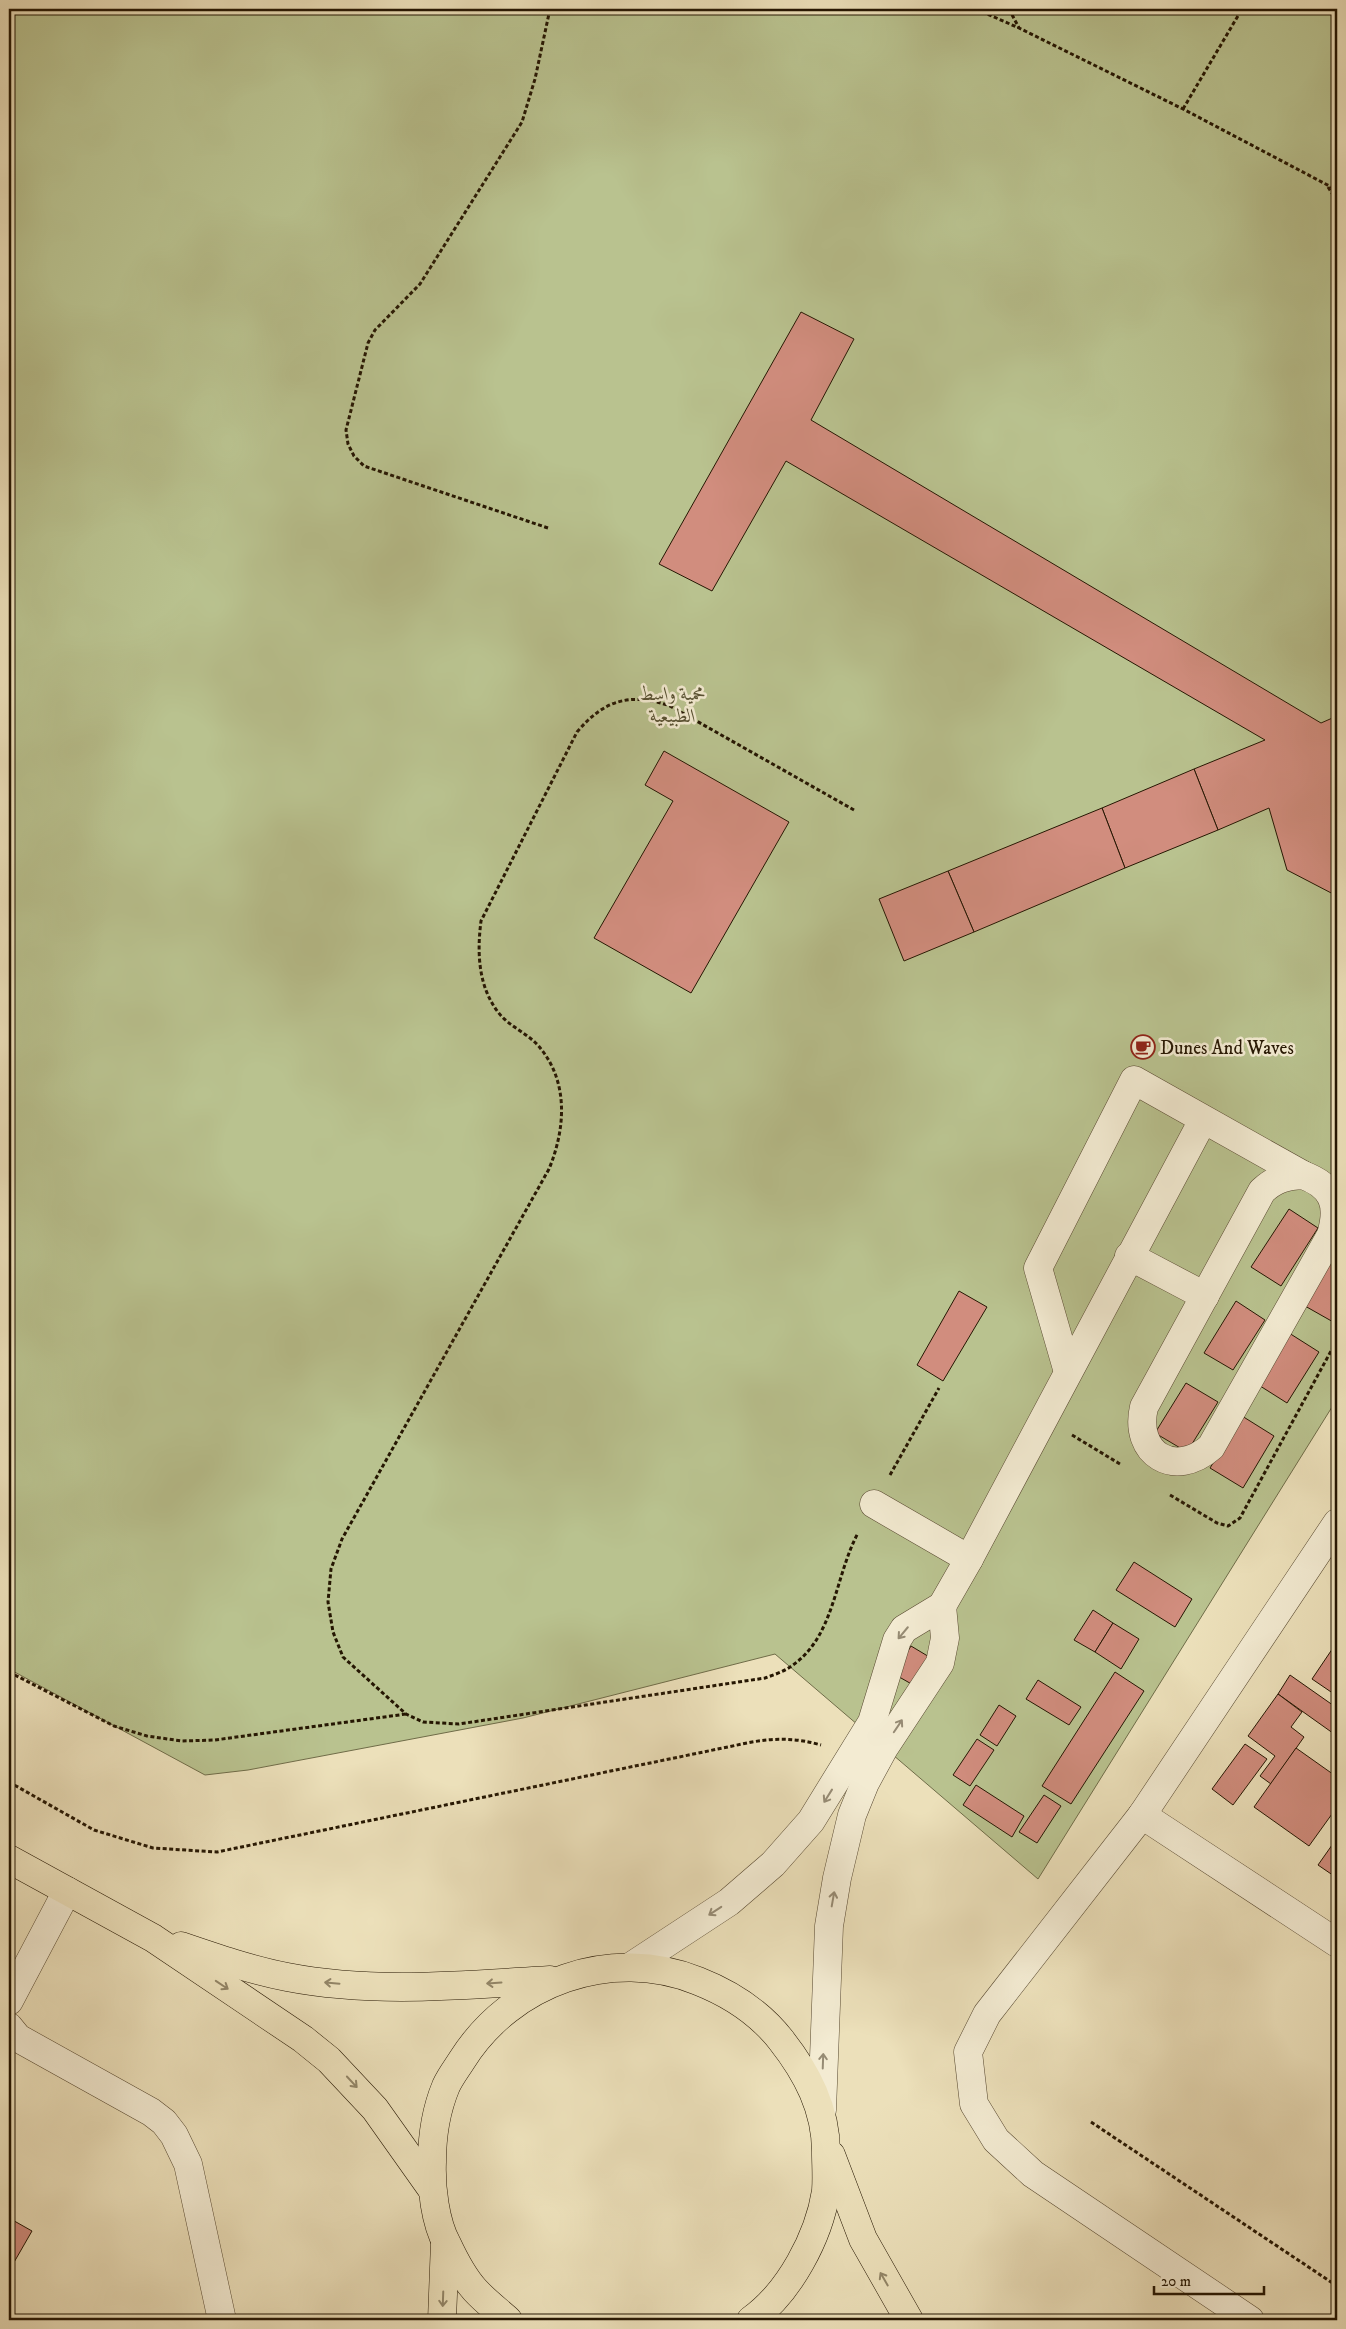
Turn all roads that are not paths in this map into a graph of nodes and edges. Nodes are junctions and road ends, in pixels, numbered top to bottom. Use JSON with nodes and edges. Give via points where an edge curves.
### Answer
{"nodes":[{"id":1,"x":1203,"y":1120,"type":"junction"},
{"id":2,"x":1303,"y":1175,"type":"junction"},
{"id":3,"x":1130,"y":1256,"type":"junction"},
{"id":4,"x":1205,"y":1296,"type":"junction"},
{"id":5,"x":1068,"y":1372,"type":"junction"},
{"id":6,"x":874,"y":1504,"type":"road end"},
{"id":7,"x":1337,"y":1523,"type":"edge"},
{"id":8,"x":969,"y":1559,"type":"junction"},
{"id":9,"x":942,"y":1606,"type":"junction"},
{"id":10,"x":863,"y":1761,"type":"junction"},
{"id":11,"x":1142,"y":1815,"type":"junction"},
{"id":12,"x":9,"y":1859,"type":"edge"},
{"id":13,"x":68,"y":1891,"type":"junction"},
{"id":14,"x":153,"y":1938,"type":"junction"},
{"id":15,"x":1337,"y":1943,"type":"edge"},
{"id":16,"x":630,"y":1967,"type":"junction"},
{"id":17,"x":560,"y":1979,"type":"junction"},
{"id":18,"x":9,"y":2001,"type":"edge"},
{"id":19,"x":9,"y":2027,"type":"edge"},
{"id":20,"x":822,"y":2110,"type":"junction"},
{"id":21,"x":826,"y":2141,"type":"junction"},
{"id":22,"x":431,"y":2188,"type":"junction"},
{"id":23,"x":445,"y":2242,"type":"junction"},
{"id":24,"x":222,"y":2320,"type":"edge"},
{"id":25,"x":442,"y":2320,"type":"edge"},
{"id":26,"x":508,"y":2320,"type":"edge"},
{"id":27,"x":750,"y":2320,"type":"edge"},
{"id":28,"x":909,"y":2320,"type":"edge"},
{"id":29,"x":1250,"y":2320,"type":"edge"}],
"edges":[{"from":1,"to":2,"type":"street"},
{"from":1,"to":3,"type":"street"},
{"from":1,"to":5,"type":"street","via":[[1134,1080],[1038,1268]]},
{"from":2,"to":4,"type":"street","via":[[1273,1180],[1262,1191]]},
{"from":2,"to":4,"type":"street","via":[[1317,1180],[1332,1198],[1336,1220],[1331,1235],[1211,1447],[1188,1461],[1173,1461],[1149,1447],[1141,1421],[1144,1407]]},
{"from":3,"to":4,"type":"street"},
{"from":3,"to":5,"type":"street"},
{"from":5,"to":8,"type":"street"},
{"from":6,"to":8,"type":"street"},
{"from":7,"to":11,"type":"street"},
{"from":8,"to":9,"type":"street"},
{"from":9,"to":10,"type":"street","one_way":true,"via":[[904,1629],[900,1635]]},
{"from":10,"to":9,"type":"street","one_way":true,"via":[[887,1742],[940,1663],[945,1638]]},
{"from":10,"to":16,"type":"street","one_way":true,"via":[[772,1864],[729,1902]]},
{"from":20,"to":10,"type":"street","one_way":true,"via":[[827,1950],[832,1902],[858,1798]]},
{"from":11,"to":15,"type":"street"},
{"from":11,"to":29,"type":"street","via":[[987,2014],[968,2052],[974,2104],[996,2140],[1033,2174]]},
{"from":12,"to":13,"type":"main road"},
{"from":13,"to":14,"type":"main road"},
{"from":13,"to":18,"type":"street"},
{"from":17,"to":14,"type":"main road","one_way":true,"via":[[414,1987],[327,1983],[251,1969]]},
{"from":14,"to":22,"type":"main road","one_way":true,"via":[[329,2060],[375,2109]]},
{"from":16,"to":17,"type":"main road","via":[[595,1970]]},
{"from":16,"to":20,"type":"main road","via":[[680,1974],[727,1993],[768,2024],[799,2064]]},
{"from":17,"to":22,"type":"main road","via":[[513,2003],[475,2040],[446,2085],[432,2135]]},
{"from":19,"to":24,"type":"street","via":[[18,2038],[151,2112],[174,2135],[188,2164]]},
{"from":20,"to":21,"type":"main road"},
{"from":21,"to":27,"type":"main road","via":[[826,2191],[813,2239],[788,2282]]},
{"from":28,"to":21,"type":"main road","one_way":true,"via":[[863,2239]]},
{"from":22,"to":23,"type":"main road"},
{"from":23,"to":25,"type":"main road","one_way":true},
{"from":23,"to":26,"type":"main road","via":[[475,2290]]}]}
